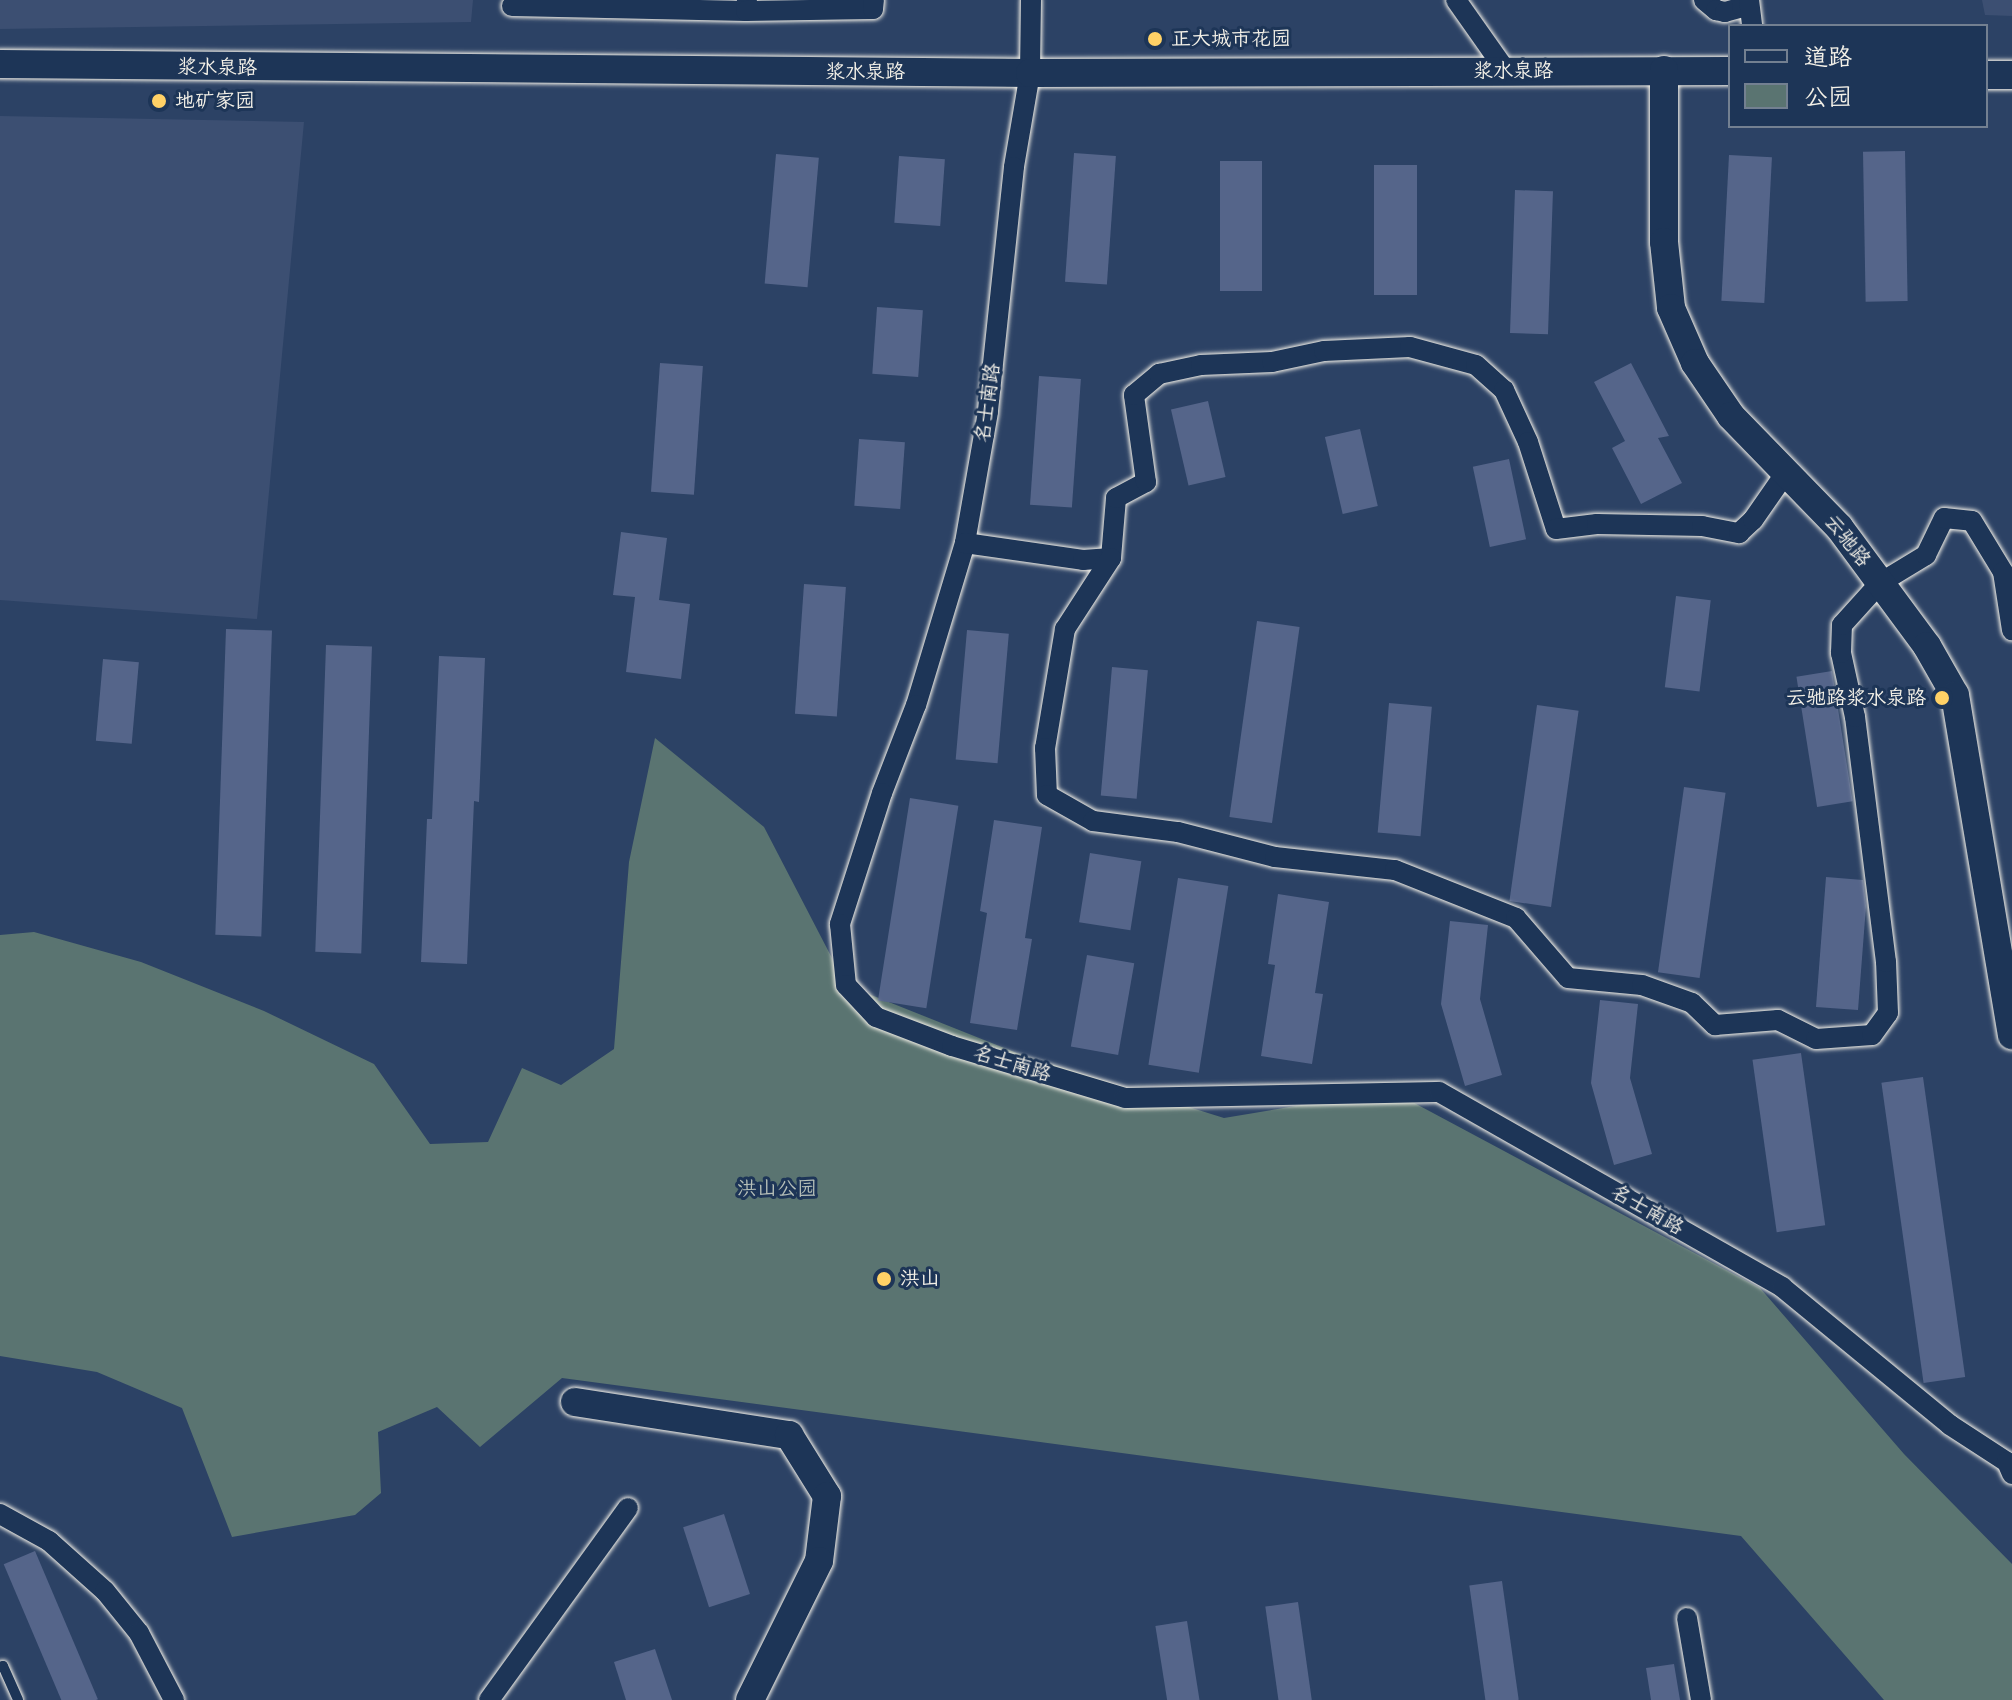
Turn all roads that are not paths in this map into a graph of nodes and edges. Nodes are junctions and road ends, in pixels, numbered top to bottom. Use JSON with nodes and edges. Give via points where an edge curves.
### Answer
{"nodes":[{"id":1,"x":874,"y":0,"type":"edge"},
{"id":2,"x":1031,"y":0,"type":"edge"},
{"id":3,"x":1456,"y":0,"type":"edge"},
{"id":4,"x":1704,"y":0,"type":"edge"},
{"id":5,"x":1749,"y":0,"type":"edge"},
{"id":6,"x":596,"y":4,"type":"edge"},
{"id":7,"x":512,"y":6,"type":"dead end"},
{"id":8,"x":747,"y":6,"type":"edge"},
{"id":9,"x":1752,"y":24,"type":"edge"},
{"id":10,"x":0,"y":64,"type":"edge"},
{"id":11,"x":1664,"y":70,"type":"junction"},
{"id":12,"x":1506,"y":71,"type":"junction"},
{"id":13,"x":1728,"y":71,"type":"edge"},
{"id":14,"x":1030,"y":73,"type":"junction"},
{"id":15,"x":1988,"y":75,"type":"edge"},
{"id":16,"x":2012,"y":75,"type":"edge"},
{"id":17,"x":1785,"y":474,"type":"junction"},
{"id":18,"x":965,"y":543,"type":"junction"},
{"id":19,"x":1111,"y":558,"type":"junction"},
{"id":20,"x":1880,"y":583,"type":"junction"},
{"id":21,"x":2012,"y":630,"type":"edge"},
{"id":22,"x":2012,"y":1035,"type":"edge"},
{"id":23,"x":575,"y":1402,"type":"dead end"},
{"id":24,"x":2012,"y":1474,"type":"edge"},
{"id":25,"x":628,"y":1508,"type":"dead end"},
{"id":26,"x":0,"y":1514,"type":"edge"},
{"id":27,"x":1687,"y":1618,"type":"dead end"},
{"id":28,"x":0,"y":1667,"type":"edge"},
{"id":29,"x":18,"y":1700,"type":"edge"},
{"id":30,"x":174,"y":1700,"type":"edge"},
{"id":31,"x":489,"y":1700,"type":"edge"},
{"id":32,"x":750,"y":1700,"type":"edge"},
{"id":33,"x":1701,"y":1700,"type":"edge"}],
"edges":[{"from":1,"to":8,"type":"street","via":[[873,9]]},
{"from":2,"to":14,"type":"street","name":"名士南路"},
{"from":3,"to":12,"type":"street"},
{"from":4,"to":5,"type":"street","via":[[1725,12]]},
{"from":5,"to":9,"type":"street"},
{"from":6,"to":7,"type":"street"},
{"from":6,"to":8,"type":"street"},
{"from":10,"to":14,"type":"main road","name":"浆水泉路"},
{"from":11,"to":12,"type":"main road","name":"浆水泉路"},
{"from":11,"to":13,"type":"main road","name":"浆水泉路"},
{"from":11,"to":17,"type":"main road","name":"云驰路","via":[[1664,242],[1671,308],[1695,363],[1731,416]]},
{"from":12,"to":14,"type":"main road","name":"浆水泉路"},
{"from":14,"to":18,"type":"street","name":"名士南路","via":[[1014,167],[990,398]]},
{"from":15,"to":16,"type":"main road"},
{"from":17,"to":19,"type":"street","via":[[1739,533],[1702,526],[1597,524],[1556,529],[1528,442],[1504,390],[1476,365],[1410,347],[1201,365],[1159,374],[1134,395],[1146,482],[1116,498]]},
{"from":17,"to":20,"type":"main road","name":"云驰路","via":[[1839,527]]},
{"from":18,"to":19,"type":"street","via":[[1083,560]]},
{"from":18,"to":24,"type":"street","name":"名士南路","via":[[840,924],[846,985],[876,1017],[952,1046],[1125,1098],[1439,1092],[1782,1287],[1950,1425],[2007,1462]]},
{"from":19,"to":20,"type":"street","via":[[1065,629],[1045,748],[1047,795],[1093,821],[1178,832],[1275,857],[1395,870],[1516,918],[1568,978],[1642,985],[1692,1003],[1715,1025],[1778,1020],[1816,1039],[1872,1035],[1888,1013],[1855,717],[1841,653],[1842,625]]},
{"from":20,"to":21,"type":"street","via":[[1926,555],[1944,518],[1972,521],[2003,572]]},
{"from":20,"to":22,"type":"main road","name":"云驰路","via":[[1955,695]]},
{"from":23,"to":32,"type":"main road","via":[[789,1435],[827,1496],[819,1561]]},
{"from":25,"to":31,"type":"street"},
{"from":26,"to":30,"type":"street","via":[[49,1541],[105,1591],[139,1633]]},
{"from":27,"to":33,"type":"street"},
{"from":28,"to":29,"type":"lane"}]}
